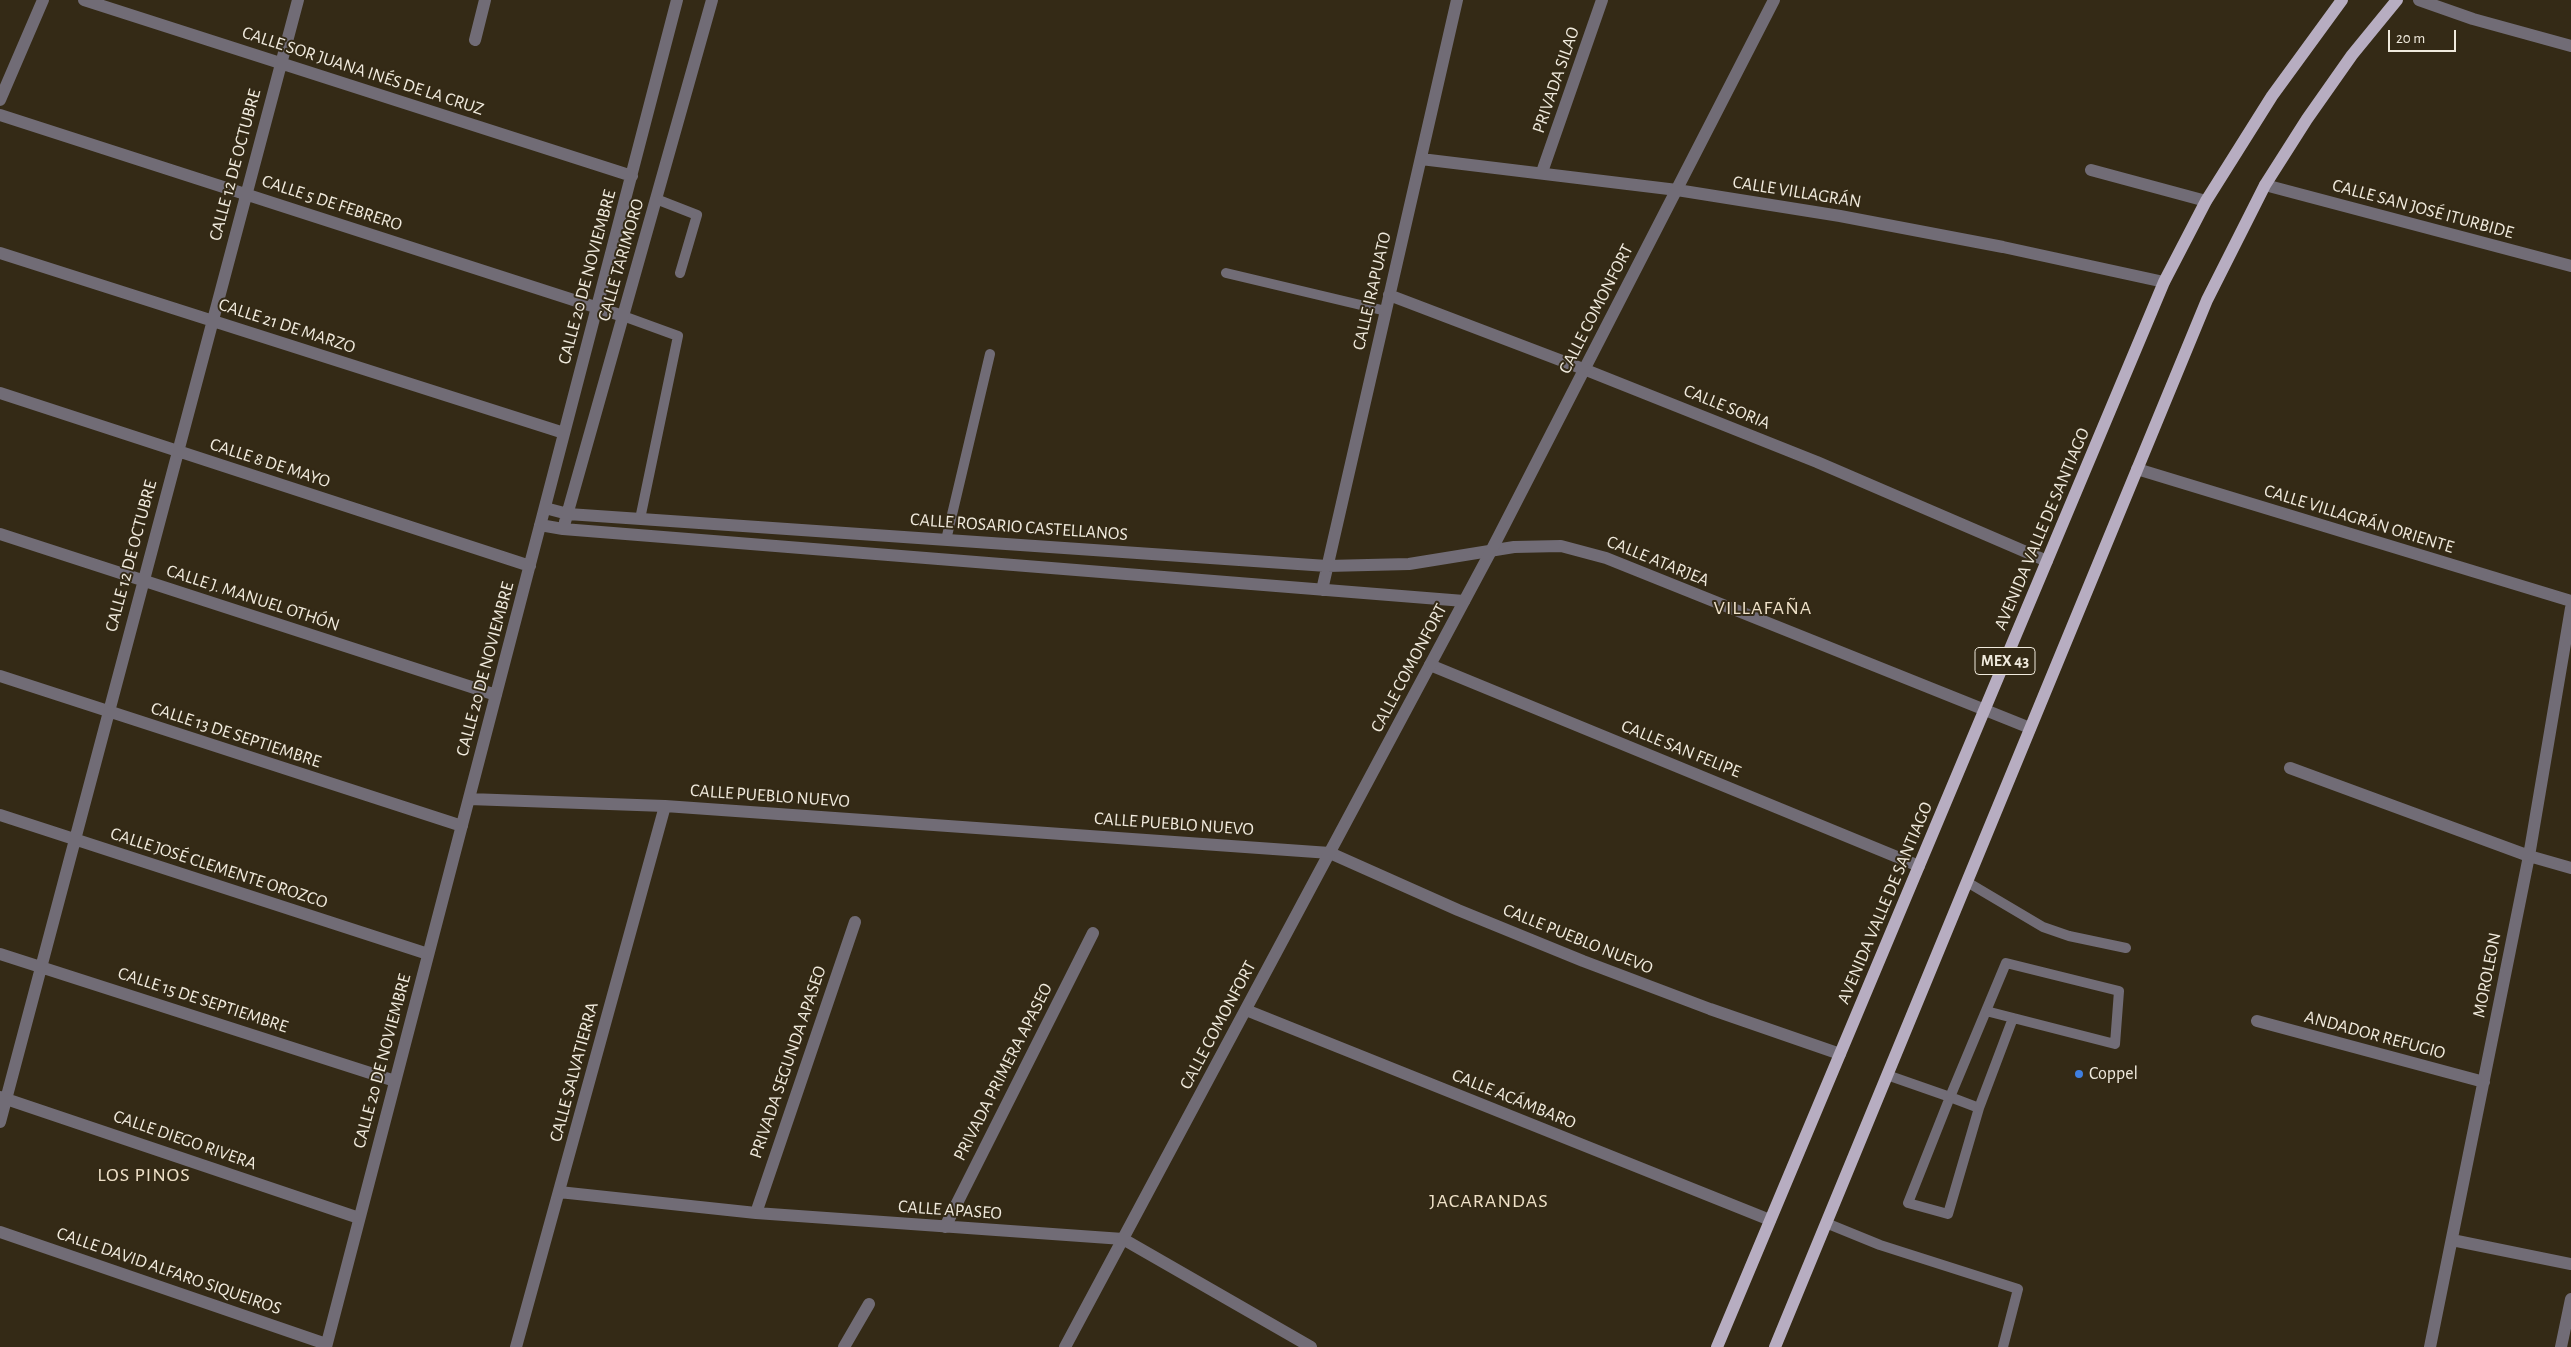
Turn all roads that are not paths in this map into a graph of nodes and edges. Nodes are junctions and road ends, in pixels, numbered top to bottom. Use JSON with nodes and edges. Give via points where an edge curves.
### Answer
{"nodes":[{"id":1,"x":43,"y":0,"type":"edge"},
{"id":2,"x":84,"y":0,"type":"edge"},
{"id":3,"x":298,"y":0,"type":"edge"},
{"id":4,"x":485,"y":0,"type":"edge"},
{"id":5,"x":677,"y":0,"type":"edge"},
{"id":6,"x":712,"y":0,"type":"edge"},
{"id":7,"x":1457,"y":0,"type":"edge"},
{"id":8,"x":1602,"y":0,"type":"edge"},
{"id":9,"x":1774,"y":0,"type":"edge"},
{"id":10,"x":2342,"y":0,"type":"edge"},
{"id":11,"x":2397,"y":0,"type":"edge"},
{"id":12,"x":2419,"y":0,"type":"edge"},
{"id":13,"x":475,"y":40,"type":"dead end"},
{"id":14,"x":2571,"y":46,"type":"edge"},
{"id":15,"x":281,"y":63,"type":"junction"},
{"id":16,"x":0,"y":100,"type":"edge"},
{"id":17,"x":0,"y":115,"type":"edge"},
{"id":18,"x":1420,"y":159,"type":"junction"},
{"id":19,"x":2091,"y":170,"type":"dead end"},
{"id":20,"x":1542,"y":172,"type":"junction"},
{"id":21,"x":632,"y":176,"type":"junction"},
{"id":22,"x":2265,"y":185,"type":"junction"},
{"id":23,"x":1677,"y":190,"type":"junction"},
{"id":24,"x":246,"y":194,"type":"junction"},
{"id":25,"x":656,"y":199,"type":"junction"},
{"id":26,"x":2206,"y":201,"type":"junction"},
{"id":27,"x":0,"y":253,"type":"edge"},
{"id":28,"x":2571,"y":266,"type":"edge"},
{"id":29,"x":1226,"y":273,"type":"dead end"},
{"id":30,"x":680,"y":274,"type":"dead end"},
{"id":31,"x":2164,"y":282,"type":"junction"},
{"id":32,"x":1389,"y":295,"type":"junction"},
{"id":33,"x":595,"y":308,"type":"junction"},
{"id":34,"x":1386,"y":311,"type":"junction"},
{"id":35,"x":623,"y":316,"type":"junction"},
{"id":36,"x":212,"y":321,"type":"junction"},
{"id":37,"x":990,"y":354,"type":"dead end"},
{"id":38,"x":1586,"y":370,"type":"junction"},
{"id":39,"x":0,"y":393,"type":"edge"},
{"id":40,"x":564,"y":432,"type":"junction"},
{"id":41,"x":177,"y":451,"type":"junction"},
{"id":42,"x":2137,"y":469,"type":"junction"},
{"id":43,"x":545,"y":508,"type":"junction"},
{"id":44,"x":568,"y":514,"type":"junction"},
{"id":45,"x":640,"y":519,"type":"junction"},
{"id":46,"x":540,"y":525,"type":"junction"},
{"id":47,"x":563,"y":529,"type":"junction"},
{"id":48,"x":0,"y":534,"type":"edge"},
{"id":49,"x":946,"y":540,"type":"junction"},
{"id":50,"x":1491,"y":551,"type":"junction"},
{"id":51,"x":2047,"y":561,"type":"junction"},
{"id":52,"x":530,"y":566,"type":"junction"},
{"id":53,"x":1327,"y":566,"type":"junction"},
{"id":54,"x":142,"y":580,"type":"junction"},
{"id":55,"x":1322,"y":590,"type":"junction"},
{"id":56,"x":1464,"y":601,"type":"junction"},
{"id":57,"x":2571,"y":601,"type":"edge"},
{"id":58,"x":2571,"y":608,"type":"edge"},
{"id":59,"x":1430,"y":665,"type":"junction"},
{"id":60,"x":0,"y":676,"type":"edge"},
{"id":61,"x":496,"y":695,"type":"junction"},
{"id":62,"x":1984,"y":710,"type":"junction"},
{"id":63,"x":108,"y":711,"type":"junction"},
{"id":64,"x":2030,"y":728,"type":"junction"},
{"id":65,"x":2290,"y":768,"type":"dead end"},
{"id":66,"x":469,"y":799,"type":"junction"},
{"id":67,"x":665,"y":806,"type":"junction"},
{"id":68,"x":0,"y":815,"type":"edge"},
{"id":69,"x":462,"y":826,"type":"junction"},
{"id":70,"x":74,"y":839,"type":"junction"},
{"id":71,"x":1330,"y":853,"type":"junction"},
{"id":72,"x":2529,"y":856,"type":"junction"},
{"id":73,"x":1919,"y":866,"type":"junction"},
{"id":74,"x":2571,"y":868,"type":"edge"},
{"id":75,"x":1967,"y":882,"type":"junction"},
{"id":76,"x":854,"y":922,"type":"dead end"},
{"id":77,"x":1093,"y":933,"type":"dead end"},
{"id":78,"x":2126,"y":948,"type":"dead end"},
{"id":79,"x":0,"y":954,"type":"edge"},
{"id":80,"x":428,"y":954,"type":"junction"},
{"id":81,"x":41,"y":967,"type":"junction"},
{"id":82,"x":1246,"y":1010,"type":"junction"},
{"id":83,"x":1986,"y":1011,"type":"junction"},
{"id":84,"x":2013,"y":1018,"type":"junction"},
{"id":85,"x":2257,"y":1021,"type":"dead end"},
{"id":86,"x":1840,"y":1054,"type":"junction"},
{"id":87,"x":1887,"y":1075,"type":"junction"},
{"id":88,"x":395,"y":1081,"type":"junction"},
{"id":89,"x":2484,"y":1082,"type":"junction"},
{"id":90,"x":3,"y":1097,"type":"edge"},
{"id":91,"x":1950,"y":1097,"type":"junction"},
{"id":92,"x":1979,"y":1108,"type":"junction"},
{"id":93,"x":0,"y":1122,"type":"edge"},
{"id":94,"x":559,"y":1192,"type":"junction"},
{"id":95,"x":756,"y":1213,"type":"junction"},
{"id":96,"x":359,"y":1218,"type":"junction"},
{"id":97,"x":1770,"y":1220,"type":"junction"},
{"id":98,"x":1826,"y":1223,"type":"junction"},
{"id":99,"x":945,"y":1227,"type":"junction"},
{"id":100,"x":0,"y":1232,"type":"edge"},
{"id":101,"x":1123,"y":1239,"type":"junction"},
{"id":102,"x":2452,"y":1240,"type":"junction"},
{"id":103,"x":2571,"y":1264,"type":"edge"},
{"id":104,"x":2571,"y":1298,"type":"edge"},
{"id":105,"x":870,"y":1304,"type":"dead end"},
{"id":106,"x":326,"y":1346,"type":"edge"},
{"id":107,"x":516,"y":1347,"type":"edge"},
{"id":108,"x":844,"y":1347,"type":"edge"},
{"id":109,"x":1065,"y":1347,"type":"edge"},
{"id":110,"x":1311,"y":1347,"type":"edge"},
{"id":111,"x":1717,"y":1347,"type":"edge"},
{"id":112,"x":1775,"y":1347,"type":"edge"},
{"id":113,"x":2003,"y":1347,"type":"edge"},
{"id":114,"x":2430,"y":1347,"type":"edge"},
{"id":115,"x":2561,"y":1347,"type":"edge"}],
"edges":[{"from":1,"to":16,"type":"street"},
{"from":2,"to":15,"type":"street","name":"CALLE SOR JUANA INÉS DE LA CRUZ"},
{"from":3,"to":15,"type":"street","name":"CALLE 12 DE OCTUBRE"},
{"from":4,"to":13,"type":"street"},
{"from":5,"to":21,"type":"street","name":"CALLE 20 DE NOVIEMBRE"},
{"from":6,"to":25,"type":"street","name":"CALLE TARIMORO"},
{"from":7,"to":18,"type":"street","name":"CALLE IRAPUATO"},
{"from":8,"to":20,"type":"street","name":"PRIVADA SILAO"},
{"from":9,"to":23,"type":"street","name":"CALLE COMONFORT"},
{"from":10,"to":26,"type":"main road","name":"AVENIDA VALLE DE SANTIAGO","number":"MEX 43","via":[[2272,96]]},
{"from":11,"to":22,"type":"main road","number":"MEX 43","via":[[2352,54]]},
{"from":12,"to":14,"type":"street","via":[[2472,19]]},
{"from":15,"to":21,"type":"street","name":"CALLE SOR JUANA INÉS DE LA CRUZ"},
{"from":15,"to":24,"type":"street","name":"CALLE 12 DE OCTUBRE"},
{"from":17,"to":24,"type":"street","name":"CALLE 5 DE FEBRERO"},
{"from":18,"to":20,"type":"street","name":"CALLE VILLAGRÁN"},
{"from":18,"to":32,"type":"street","name":"CALLE IRAPUATO"},
{"from":19,"to":26,"type":"street"},
{"from":20,"to":23,"type":"street","name":"CALLE VILLAGRÁN"},
{"from":21,"to":33,"type":"street","name":"CALLE 20 DE NOVIEMBRE"},
{"from":22,"to":28,"type":"street","name":"CALLE SAN JOSÉ ITURBIDE"},
{"from":22,"to":42,"type":"main road","number":"MEX 43","via":[[2207,300]]},
{"from":23,"to":31,"type":"street","name":"CALLE VILLAGRÁN","via":[[1850,218]]},
{"from":23,"to":38,"type":"street","name":"CALLE COMONFORT"},
{"from":24,"to":33,"type":"street","name":"CALLE 5 DE FEBRERO"},
{"from":24,"to":36,"type":"street","name":"CALLE 12 DE OCTUBRE"},
{"from":25,"to":30,"type":"lane","via":[[697,215]]},
{"from":25,"to":35,"type":"street","name":"CALLE TARIMORO"},
{"from":26,"to":31,"type":"main road","name":"AVENIDA VALLE DE SANTIAGO","number":"MEX 43"},
{"from":27,"to":36,"type":"street","name":"CALLE 21 DE MARZO"},
{"from":29,"to":34,"type":"lane"},
{"from":31,"to":51,"type":"main road","name":"AVENIDA VALLE DE SANTIAGO","number":"MEX 43"},
{"from":32,"to":34,"type":"street","name":"CALLE IRAPUATO"},
{"from":32,"to":38,"type":"street","name":"CALLE SORIA"},
{"from":33,"to":35,"type":"street","name":"CALLE 5 DE FEBRERO"},
{"from":33,"to":40,"type":"street","name":"CALLE 20 DE NOVIEMBRE"},
{"from":34,"to":53,"type":"street","name":"CALLE IRAPUATO"},
{"from":35,"to":44,"type":"street","name":"CALLE TARIMORO"},
{"from":35,"to":45,"type":"lane","via":[[678,336]]},
{"from":36,"to":40,"type":"street","name":"CALLE 21 DE MARZO"},
{"from":36,"to":41,"type":"street","name":"CALLE 12 DE OCTUBRE"},
{"from":37,"to":49,"type":"lane"},
{"from":38,"to":50,"type":"street","name":"CALLE COMONFORT"},
{"from":38,"to":51,"type":"street","name":"CALLE SORIA","via":[[1816,462]]},
{"from":39,"to":41,"type":"street","name":"CALLE 8 DE MAYO"},
{"from":40,"to":43,"type":"street","name":"CALLE 20 DE NOVIEMBRE"},
{"from":41,"to":52,"type":"street","name":"CALLE 8 DE MAYO"},
{"from":41,"to":54,"type":"street","name":"CALLE 12 DE OCTUBRE"},
{"from":42,"to":57,"type":"street","name":"CALLE VILLAGRÁN ORIENTE"},
{"from":42,"to":64,"type":"main road","number":"MEX 43"},
{"from":43,"to":44,"type":"street","name":"CALLE ROSARIO CASTELLANOS"},
{"from":43,"to":46,"type":"street","name":"CALLE 20 DE NOVIEMBRE"},
{"from":44,"to":45,"type":"street","name":"CALLE ROSARIO CASTELLANOS"},
{"from":44,"to":47,"type":"street","name":"CALLE TARIMORO"},
{"from":45,"to":49,"type":"street","name":"CALLE ROSARIO CASTELLANOS"},
{"from":46,"to":47,"type":"street"},
{"from":46,"to":52,"type":"street","name":"CALLE 20 DE NOVIEMBRE"},
{"from":47,"to":55,"type":"street"},
{"from":48,"to":54,"type":"street","name":"CALLE J. MANUEL OTHÓN"},
{"from":49,"to":53,"type":"street","name":"CALLE ROSARIO CASTELLANOS"},
{"from":50,"to":53,"type":"street","name":"CALLE ROSARIO CASTELLANOS","via":[[1409,564]]},
{"from":50,"to":56,"type":"street","name":"CALLE COMONFORT"},
{"from":50,"to":62,"type":"street","name":"CALLE ATARJEA","via":[[1537,545],[1583,551]]},
{"from":51,"to":62,"type":"main road","name":"AVENIDA VALLE DE SANTIAGO","number":"MEX 43"},
{"from":52,"to":61,"type":"street","name":"CALLE 20 DE NOVIEMBRE"},
{"from":53,"to":55,"type":"street","name":"CALLE IRAPUATO"},
{"from":54,"to":61,"type":"street","name":"CALLE J. MANUEL OTHÓN"},
{"from":54,"to":63,"type":"street","name":"CALLE 12 DE OCTUBRE"},
{"from":55,"to":56,"type":"street"},
{"from":56,"to":59,"type":"street","name":"CALLE COMONFORT"},
{"from":58,"to":72,"type":"street","name":"MOROLEON"},
{"from":59,"to":71,"type":"street","name":"CALLE COMONFORT"},
{"from":59,"to":73,"type":"street","name":"CALLE SAN FELIPE"},
{"from":60,"to":63,"type":"street","name":"CALLE 13 DE SEPTIEMBRE"},
{"from":61,"to":66,"type":"street","name":"CALLE 20 DE NOVIEMBRE"},
{"from":62,"to":64,"type":"street","name":"CALLE ATARJEA"},
{"from":62,"to":73,"type":"main road","name":"AVENIDA VALLE DE SANTIAGO","number":"MEX 43"},
{"from":63,"to":69,"type":"street","name":"CALLE 13 DE SEPTIEMBRE"},
{"from":63,"to":70,"type":"street","name":"CALLE 12 DE OCTUBRE"},
{"from":64,"to":75,"type":"main road","number":"MEX 43"},
{"from":65,"to":72,"type":"street"},
{"from":66,"to":67,"type":"street","name":"CALLE PUEBLO NUEVO"},
{"from":66,"to":69,"type":"street","name":"CALLE 20 DE NOVIEMBRE"},
{"from":67,"to":71,"type":"street","name":"CALLE PUEBLO NUEVO"},
{"from":67,"to":94,"type":"street","name":"CALLE SALVATIERRA"},
{"from":68,"to":70,"type":"street","name":"CALLE JOSÉ CLEMENTE OROZCO"},
{"from":69,"to":80,"type":"street","name":"CALLE 20 DE NOVIEMBRE"},
{"from":70,"to":80,"type":"street","name":"CALLE JOSÉ CLEMENTE OROZCO"},
{"from":70,"to":81,"type":"street","name":"CALLE 12 DE OCTUBRE"},
{"from":71,"to":82,"type":"street","name":"CALLE COMONFORT"},
{"from":71,"to":86,"type":"street","name":"CALLE PUEBLO NUEVO","via":[[1584,962]]},
{"from":72,"to":74,"type":"street"},
{"from":72,"to":89,"type":"street","name":"MOROLEON"},
{"from":73,"to":86,"type":"main road","name":"AVENIDA VALLE DE SANTIAGO","number":"MEX 43"},
{"from":75,"to":78,"type":"lane","via":[[2043,927]]},
{"from":75,"to":87,"type":"main road","number":"MEX 43"},
{"from":76,"to":95,"type":"street","name":"PRIVADA SEGUNDA APASEO"},
{"from":77,"to":99,"type":"street","name":"PRIVADA PRIMERA APASEO"},
{"from":79,"to":81,"type":"street","name":"CALLE 15 DE SEPTIEMBRE"},
{"from":80,"to":88,"type":"street","name":"CALLE 20 DE NOVIEMBRE"},
{"from":81,"to":88,"type":"street","name":"CALLE 15 DE SEPTIEMBRE"},
{"from":81,"to":90,"type":"street","name":"CALLE 12 DE OCTUBRE"},
{"from":82,"to":97,"type":"street","name":"CALLE ACÁMBARO"},
{"from":82,"to":101,"type":"street","name":"CALLE COMONFORT"},
{"from":83,"to":84,"type":"lane"},
{"from":83,"to":84,"type":"lane","via":[[2006,963],[2119,991],[2115,1044]]},
{"from":83,"to":91,"type":"lane"},
{"from":84,"to":92,"type":"lane"},
{"from":85,"to":89,"type":"street","name":"ANDADOR REFUGIO"},
{"from":86,"to":97,"type":"main road","name":"AVENIDA VALLE DE SANTIAGO","number":"MEX 43"},
{"from":87,"to":91,"type":"lane"},
{"from":87,"to":98,"type":"main road","number":"MEX 43"},
{"from":88,"to":96,"type":"street","name":"CALLE 20 DE NOVIEMBRE"},
{"from":89,"to":102,"type":"street","name":"MOROLEON"},
{"from":90,"to":93,"type":"street","name":"CALLE 12 DE OCTUBRE"},
{"from":90,"to":96,"type":"street","name":"CALLE DIEGO RIVERA"},
{"from":91,"to":92,"type":"lane"},
{"from":91,"to":92,"type":"lane","via":[[1908,1203],[1948,1214]]},
{"from":94,"to":95,"type":"street","name":"CALLE APASEO"},
{"from":94,"to":107,"type":"street","name":"CALLE SALVATIERRA"},
{"from":95,"to":99,"type":"street","name":"CALLE APASEO"},
{"from":96,"to":106,"type":"street","name":"CALLE 20 DE NOVIEMBRE"},
{"from":97,"to":111,"type":"main road","name":"AVENIDA VALLE DE SANTIAGO","number":"MEX 43"},
{"from":98,"to":112,"type":"main road","number":"MEX 43"},
{"from":98,"to":113,"type":"lane","via":[[2018,1289]]},
{"from":99,"to":101,"type":"street","name":"CALLE APASEO"},
{"from":100,"to":106,"type":"street","name":"CALLE DAVID ALFARO SIQUEIROS"},
{"from":101,"to":109,"type":"street","name":"CALLE COMONFORT"},
{"from":101,"to":110,"type":"street","name":"CALLE APASEO"},
{"from":102,"to":103,"type":"street"},
{"from":102,"to":114,"type":"street","name":"MOROLEON"},
{"from":104,"to":115,"type":"street"},
{"from":105,"to":108,"type":"street"}]}
